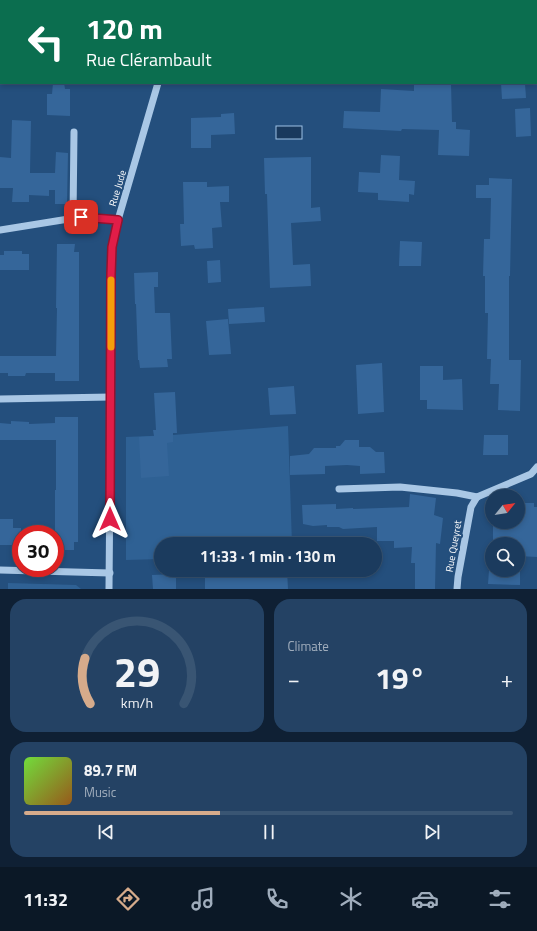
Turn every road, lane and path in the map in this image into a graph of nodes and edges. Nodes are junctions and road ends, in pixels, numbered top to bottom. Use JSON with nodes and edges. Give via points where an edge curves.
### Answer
{"nodes":[{"id":1,"x":158,"y":84,"type":"edge"},
{"id":2,"x":74,"y":132,"type":"dead end"},
{"id":3,"x":73,"y":218,"type":"junction"},
{"id":4,"x":118,"y":220,"type":"junction"},
{"id":5,"x":0,"y":230,"type":"edge"},
{"id":6,"x":111,"y":397,"type":"junction"},
{"id":7,"x":0,"y":399,"type":"edge"},
{"id":8,"x":537,"y":467,"type":"edge"},
{"id":9,"x":339,"y":489,"type":"dead end"},
{"id":10,"x":477,"y":497,"type":"junction"},
{"id":11,"x":0,"y":570,"type":"edge"},
{"id":12,"x":110,"y":573,"type":"junction"},
{"id":13,"x":109,"y":589,"type":"edge"},
{"id":14,"x":457,"y":589,"type":"edge"}],
"edges":[{"from":1,"to":4,"type":"street","name":"Rue Jude"},
{"from":2,"to":3,"type":"street"},
{"from":3,"to":4,"type":"street"},
{"from":3,"to":5,"type":"street"},
{"from":4,"to":6,"type":"street","name":"Rue Jude","via":[[112,247]]},
{"from":6,"to":7,"type":"street"},
{"from":6,"to":12,"type":"street","name":"Rue Jude"},
{"from":8,"to":10,"type":"street","via":[[531,474]]},
{"from":9,"to":10,"type":"street","via":[[400,487]]},
{"from":10,"to":14,"type":"street","name":"Rue Queyret","via":[[471,507]]},
{"from":11,"to":12,"type":"street"},
{"from":12,"to":13,"type":"street","name":"Rue Jude"}]}
